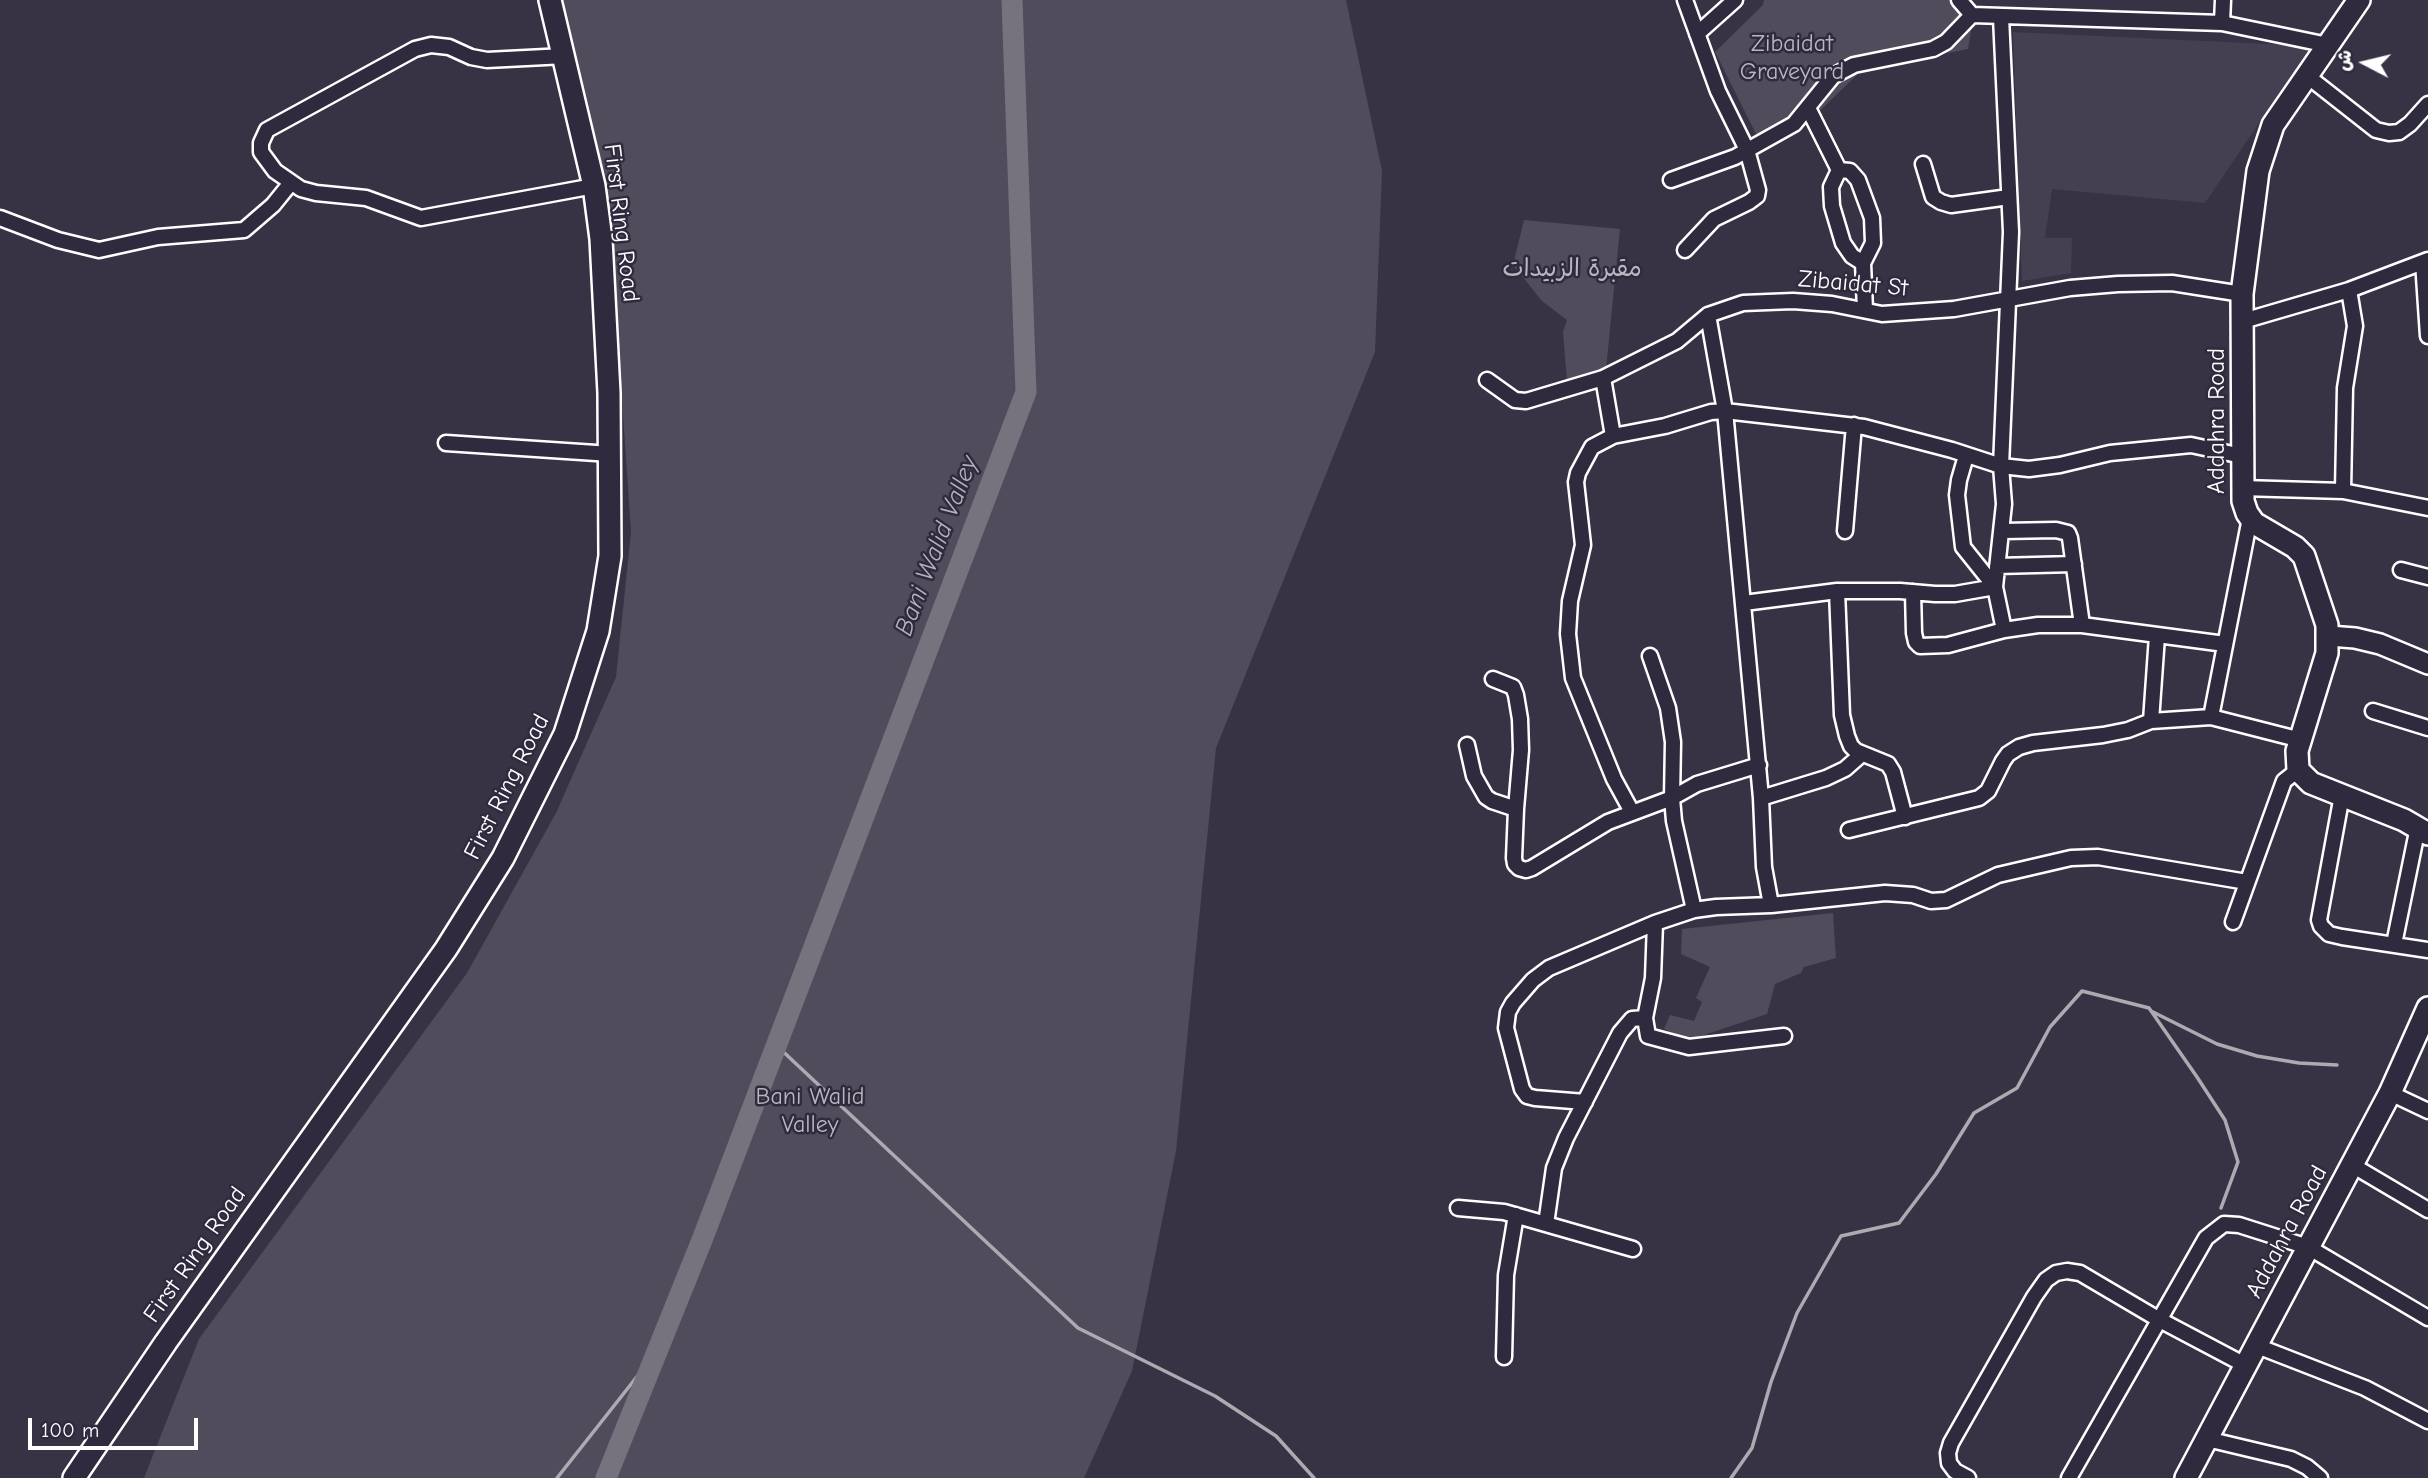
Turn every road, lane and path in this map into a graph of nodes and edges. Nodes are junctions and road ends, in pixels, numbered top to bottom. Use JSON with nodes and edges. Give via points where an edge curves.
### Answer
{"nodes":[{"id":1,"x":550,"y":0,"type":"edge"},
{"id":2,"x":1685,"y":0,"type":"edge"},
{"id":3,"x":1735,"y":0,"type":"edge"},
{"id":4,"x":1959,"y":0,"type":"edge"},
{"id":5,"x":2223,"y":0,"type":"edge"},
{"id":6,"x":2359,"y":0,"type":"edge"},
{"id":7,"x":1972,"y":15,"type":"junction"},
{"id":8,"x":2000,"y":17,"type":"junction"},
{"id":9,"x":2222,"y":23,"type":"junction"},
{"id":10,"x":1697,"y":34,"type":"junction"},
{"id":11,"x":2328,"y":45,"type":"junction"},
{"id":12,"x":565,"y":56,"type":"junction"},
{"id":13,"x":2306,"y":75,"type":"junction"},
{"id":14,"x":2428,"y":104,"type":"edge"},
{"id":15,"x":1808,"y":108,"type":"junction"},
{"id":16,"x":1747,"y":150,"type":"junction"},
{"id":17,"x":1923,"y":164,"type":"dead end"},
{"id":18,"x":1839,"y":170,"type":"junction"},
{"id":19,"x":1671,"y":180,"type":"dead end"},
{"id":20,"x":290,"y":184,"type":"junction"},
{"id":21,"x":594,"y":186,"type":"junction"},
{"id":22,"x":2009,"y":197,"type":"junction"},
{"id":23,"x":0,"y":218,"type":"edge"},
{"id":24,"x":1685,"y":250,"type":"dead end"},
{"id":25,"x":2426,"y":261,"type":"edge"},
{"id":26,"x":1863,"y":263,"type":"junction"},
{"id":27,"x":2349,"y":290,"type":"junction"},
{"id":28,"x":2242,"y":294,"type":"junction"},
{"id":29,"x":2009,"y":300,"type":"junction"},
{"id":30,"x":1865,"y":310,"type":"junction"},
{"id":31,"x":1708,"y":315,"type":"junction"},
{"id":32,"x":2243,"y":321,"type":"junction"},
{"id":33,"x":2428,"y":336,"type":"edge"},
{"id":34,"x":1603,"y":378,"type":"junction"},
{"id":35,"x":1487,"y":380,"type":"dead end"},
{"id":36,"x":1725,"y":411,"type":"junction"},
{"id":37,"x":1854,"y":425,"type":"junction"},
{"id":38,"x":1613,"y":436,"type":"junction"},
{"id":39,"x":446,"y":443,"type":"dead end"},
{"id":40,"x":611,"y":454,"type":"junction"},
{"id":41,"x":1966,"y":456,"type":"junction"},
{"id":42,"x":2242,"y":456,"type":"junction"},
{"id":43,"x":2001,"y":466,"type":"junction"},
{"id":44,"x":2242,"y":488,"type":"junction"},
{"id":45,"x":2343,"y":491,"type":"junction"},
{"id":46,"x":2428,"y":508,"type":"edge"},
{"id":47,"x":2250,"y":518,"type":"junction"},
{"id":48,"x":1846,"y":531,"type":"dead end"},
{"id":49,"x":2003,"y":531,"type":"junction"},
{"id":50,"x":2074,"y":564,"type":"junction"},
{"id":51,"x":1997,"y":566,"type":"junction"},
{"id":52,"x":2401,"y":570,"type":"dead end"},
{"id":53,"x":2428,"y":577,"type":"edge"},
{"id":54,"x":1995,"y":587,"type":"junction"},
{"id":55,"x":1837,"y":592,"type":"junction"},
{"id":56,"x":1913,"y":593,"type":"junction"},
{"id":57,"x":1744,"y":603,"type":"junction"},
{"id":58,"x":2082,"y":625,"type":"junction"},
{"id":59,"x":2004,"y":630,"type":"junction"},
{"id":60,"x":2157,"y":636,"type":"junction"},
{"id":61,"x":2329,"y":636,"type":"junction"},
{"id":62,"x":2225,"y":644,"type":"junction"},
{"id":63,"x":1650,"y":656,"type":"dead end"},
{"id":64,"x":2428,"y":664,"type":"edge"},
{"id":65,"x":1493,"y":680,"type":"dead end"},
{"id":66,"x":2373,"y":711,"type":"dead end"},
{"id":67,"x":2211,"y":717,"type":"junction"},
{"id":68,"x":2151,"y":721,"type":"junction"},
{"id":69,"x":2428,"y":728,"type":"edge"},
{"id":70,"x":2301,"y":740,"type":"junction"},
{"id":71,"x":1467,"y":745,"type":"dead end"},
{"id":72,"x":1862,"y":754,"type":"junction"},
{"id":73,"x":1759,"y":765,"type":"junction"},
{"id":74,"x":2298,"y":770,"type":"junction"},
{"id":75,"x":2342,"y":795,"type":"junction"},
{"id":76,"x":1672,"y":798,"type":"junction"},
{"id":77,"x":1761,"y":798,"type":"junction"},
{"id":78,"x":1516,"y":809,"type":"junction"},
{"id":79,"x":1632,"y":812,"type":"junction"},
{"id":80,"x":1905,"y":817,"type":"junction"},
{"id":81,"x":1849,"y":830,"type":"dead end"},
{"id":82,"x":2423,"y":831,"type":"edge"},
{"id":83,"x":2247,"y":882,"type":"junction"},
{"id":84,"x":1771,"y":905,"type":"junction"},
{"id":85,"x":1694,"y":910,"type":"junction"},
{"id":86,"x":2233,"y":922,"type":"dead end"},
{"id":87,"x":1655,"y":923,"type":"junction"},
{"id":88,"x":2394,"y":944,"type":"junction"},
{"id":89,"x":2428,"y":950,"type":"edge"},
{"id":90,"x":1645,"y":1018,"type":"junction"},
{"id":91,"x":2425,"y":1022,"type":"edge"},
{"id":92,"x":1784,"y":1036,"type":"dead end"},
{"id":93,"x":2390,"y":1093,"type":"junction"},
{"id":94,"x":1585,"y":1102,"type":"junction"},
{"id":95,"x":2428,"y":1111,"type":"edge"},
{"id":96,"x":2352,"y":1165,"type":"junction"},
{"id":97,"x":1458,"y":1208,"type":"dead end"},
{"id":98,"x":2428,"y":1210,"type":"edge"},
{"id":99,"x":1516,"y":1216,"type":"junction"},
{"id":100,"x":1546,"y":1224,"type":"junction"},
{"id":101,"x":2308,"y":1247,"type":"junction"},
{"id":102,"x":1633,"y":1249,"type":"dead end"},
{"id":103,"x":2428,"y":1318,"type":"edge"},
{"id":104,"x":2158,"y":1319,"type":"junction"},
{"id":105,"x":2257,"y":1346,"type":"junction"},
{"id":106,"x":1504,"y":1357,"type":"dead end"},
{"id":107,"x":2245,"y":1365,"type":"junction"},
{"id":108,"x":2428,"y":1421,"type":"edge"},
{"id":109,"x":2207,"y":1440,"type":"junction"},
{"id":110,"x":74,"y":1478,"type":"edge"},
{"id":111,"x":1968,"y":1478,"type":"edge"},
{"id":112,"x":2069,"y":1478,"type":"edge"},
{"id":113,"x":2186,"y":1478,"type":"edge"},
{"id":114,"x":2320,"y":1478,"type":"edge"}],
"edges":[{"from":1,"to":12,"type":"main road","name":"First Ring Road"},
{"from":2,"to":10,"type":"street"},
{"from":3,"to":10,"type":"street"},
{"from":4,"to":7,"type":"street"},
{"from":5,"to":9,"type":"street"},
{"from":6,"to":11,"type":"main road","name":"Addahra Road"},
{"from":7,"to":8,"type":"street"},
{"from":7,"to":15,"type":"street","via":[[1946,43],[1933,49],[1854,65],[1833,76]]},
{"from":8,"to":9,"type":"street"},
{"from":8,"to":22,"type":"street"},
{"from":9,"to":11,"type":"street"},
{"from":10,"to":16,"type":"street"},
{"from":11,"to":13,"type":"main road","name":"Addahra Road"},
{"from":12,"to":20,"type":"street","via":[[487,60],[449,47],[415,49],[267,130],[261,152]]},
{"from":12,"to":21,"type":"main road","name":"First Ring Road"},
{"from":13,"to":14,"type":"street","via":[[2376,130],[2399,132]]},
{"from":13,"to":28,"type":"main road","name":"Addahra Road","via":[[2264,146]]},
{"from":15,"to":16,"type":"street","via":[[1794,124]]},
{"from":15,"to":18,"type":"street"},
{"from":16,"to":19,"type":"street"},
{"from":16,"to":24,"type":"street","via":[[1757,196],[1714,219]]},
{"from":17,"to":22,"type":"street","via":[[1933,197],[1941,202],[1951,205]]},
{"from":18,"to":26,"type":"street","via":[[1832,187],[1832,206],[1843,243]]},
{"from":18,"to":26,"type":"street","via":[[1850,171],[1858,180],[1872,218],[1873,243]]},
{"from":20,"to":21,"type":"street","via":[[316,193],[383,202],[421,218]]},
{"from":20,"to":23,"type":"street","via":[[250,227],[239,232],[159,237],[99,250]]},
{"from":21,"to":40,"type":"main road","name":"First Ring Road","via":[[606,304]]},
{"from":22,"to":29,"type":"street"},
{"from":25,"to":27,"type":"street"},
{"from":25,"to":33,"type":"street"},
{"from":26,"to":30,"type":"street"},
{"from":27,"to":32,"type":"street"},
{"from":27,"to":45,"type":"street","via":[[2355,326],[2344,388]]},
{"from":28,"to":29,"type":"street","name":"Zibaidat St","via":[[2172,283],[2118,284]]},
{"from":28,"to":32,"type":"main road","name":"Addahra Road"},
{"from":29,"to":30,"type":"street","name":"Zibaidat St","via":[[1917,312]]},
{"from":29,"to":43,"type":"street"},
{"from":30,"to":31,"type":"street","name":"Zibaidat St","via":[[1793,301],[1743,303]]},
{"from":31,"to":34,"type":"street","name":"Zibaidat St","via":[[1677,341]]},
{"from":31,"to":36,"type":"street"},
{"from":32,"to":42,"type":"main road","name":"Addahra Road"},
{"from":34,"to":35,"type":"street","name":"Zibaidat St","via":[[1526,401],[1515,400]]},
{"from":34,"to":38,"type":"street"},
{"from":36,"to":37,"type":"street"},
{"from":36,"to":38,"type":"street"},
{"from":36,"to":57,"type":"street"},
{"from":37,"to":41,"type":"street"},
{"from":37,"to":48,"type":"street"},
{"from":38,"to":79,"type":"street","via":[[1592,447],[1576,482],[1583,545],[1570,601],[1568,634],[1573,678]]},
{"from":39,"to":40,"type":"street"},
{"from":40,"to":110,"type":"main road","name":"First Ring Road","via":[[610,556],[598,631],[565,734],[503,858],[446,949]]},
{"from":41,"to":43,"type":"street"},
{"from":41,"to":54,"type":"street","via":[[1957,495],[1963,547]]},
{"from":42,"to":43,"type":"street","via":[[2191,445],[2110,453],[2045,468]]},
{"from":42,"to":44,"type":"main road","name":"Addahra Road"},
{"from":43,"to":49,"type":"street"},
{"from":44,"to":45,"type":"street"},
{"from":44,"to":47,"type":"main road","name":"Addahra Road"},
{"from":45,"to":46,"type":"street"},
{"from":47,"to":61,"type":"main road","name":"Addahra Road","via":[[2304,556]]},
{"from":47,"to":62,"type":"street"},
{"from":49,"to":50,"type":"street","via":[[2063,531],[2070,538]]},
{"from":49,"to":51,"type":"street"},
{"from":50,"to":51,"type":"street"},
{"from":50,"to":58,"type":"street"},
{"from":51,"to":54,"type":"street"},
{"from":52,"to":53,"type":"street"},
{"from":54,"to":56,"type":"street","via":[[1955,594]]},
{"from":54,"to":59,"type":"street"},
{"from":55,"to":56,"type":"street"},
{"from":55,"to":57,"type":"street"},
{"from":55,"to":72,"type":"street","via":[[1842,715],[1851,746]]},
{"from":56,"to":59,"type":"street","via":[[1914,633],[1920,646],[1948,645]]},
{"from":57,"to":73,"type":"street"},
{"from":58,"to":59,"type":"street"},
{"from":58,"to":60,"type":"street"},
{"from":60,"to":62,"type":"street"},
{"from":60,"to":68,"type":"street"},
{"from":61,"to":64,"type":"main road","via":[[2381,643]]},
{"from":61,"to":70,"type":"main road","name":"Addahra Road"},
{"from":62,"to":67,"type":"street"},
{"from":63,"to":76,"type":"street","via":[[1668,708]]},
{"from":65,"to":78,"type":"street","via":[[1513,687],[1518,707],[1521,750]]},
{"from":66,"to":69,"type":"street"},
{"from":67,"to":68,"type":"street"},
{"from":67,"to":70,"type":"street"},
{"from":68,"to":80,"type":"street","via":[[2103,735],[2019,747],[2003,761],[1988,792],[1979,798]]},
{"from":70,"to":74,"type":"main road","name":"Addahra Road","via":[[2295,758]]},
{"from":71,"to":78,"type":"street","via":[[1474,776],[1486,797]]},
{"from":72,"to":77,"type":"street","via":[[1826,778]]},
{"from":72,"to":80,"type":"street","via":[[1888,764]]},
{"from":73,"to":76,"type":"street","via":[[1697,784]]},
{"from":73,"to":77,"type":"street"},
{"from":74,"to":75,"type":"main road","via":[[2311,783]]},
{"from":74,"to":83,"type":"street","via":[[2284,781]]},
{"from":75,"to":82,"type":"main road"},
{"from":75,"to":88,"type":"street","via":[[2320,926],[2329,934]]},
{"from":76,"to":79,"type":"street"},
{"from":76,"to":85,"type":"street"},
{"from":77,"to":84,"type":"street"},
{"from":78,"to":79,"type":"street","via":[[1514,858],[1515,864],[1526,870]]},
{"from":80,"to":81,"type":"street"},
{"from":82,"to":88,"type":"street"},
{"from":83,"to":84,"type":"street","via":[[2098,857],[2071,858],[1998,876],[1946,900],[1885,893]]},
{"from":83,"to":86,"type":"street"},
{"from":84,"to":85,"type":"street"},
{"from":85,"to":87,"type":"street"},
{"from":87,"to":90,"type":"street","via":[[1653,978]]},
{"from":87,"to":94,"type":"street","via":[[1549,968],[1533,980],[1508,1012],[1506,1028],[1527,1096]]},
{"from":88,"to":89,"type":"street"},
{"from":90,"to":92,"type":"street","via":[[1648,1036],[1689,1047]]},
{"from":90,"to":94,"type":"street","via":[[1626,1024]]},
{"from":91,"to":93,"type":"main road","name":"Addahra Road"},
{"from":93,"to":95,"type":"street"},
{"from":93,"to":96,"type":"main road","name":"Addahra Road"},
{"from":94,"to":100,"type":"street","via":[[1554,1168]]},
{"from":96,"to":98,"type":"street"},
{"from":96,"to":101,"type":"main road","name":"Addahra Road"},
{"from":97,"to":99,"type":"street"},
{"from":99,"to":100,"type":"street"},
{"from":99,"to":106,"type":"street","via":[[1506,1275]]},
{"from":100,"to":102,"type":"street"},
{"from":101,"to":103,"type":"street"},
{"from":101,"to":104,"type":"street","via":[[2224,1224],[2206,1238]]},
{"from":101,"to":105,"type":"main road","name":"Addahra Road"},
{"from":104,"to":107,"type":"street"},
{"from":104,"to":111,"type":"street","via":[[2080,1273],[2056,1273],[2046,1280],[1951,1443],[1949,1463]]},
{"from":104,"to":112,"type":"street"},
{"from":105,"to":107,"type":"main road","name":"Addahra Road"},
{"from":105,"to":108,"type":"street","via":[[2365,1388]]},
{"from":107,"to":109,"type":"main road","name":"Addahra Road"},
{"from":109,"to":113,"type":"main road","name":"Addahra Road"},
{"from":109,"to":114,"type":"street","via":[[2291,1459]]}]}
